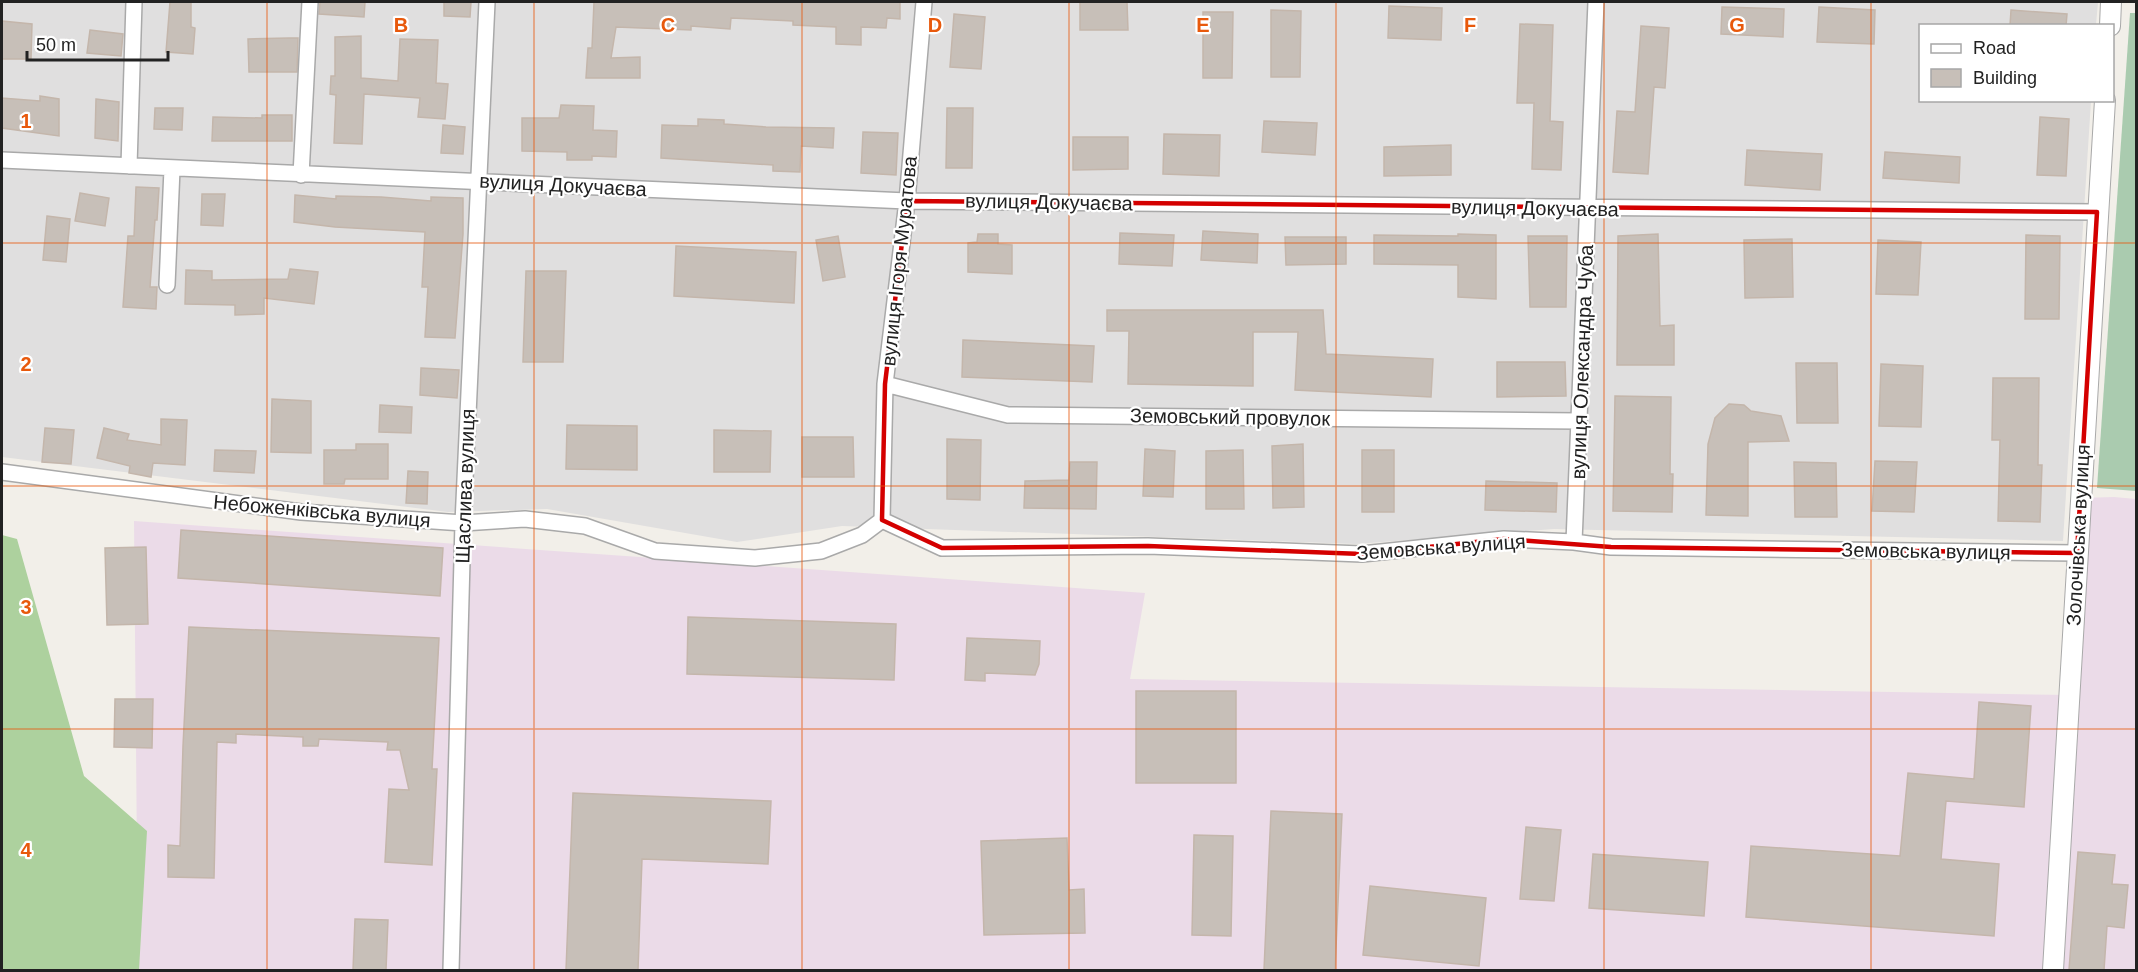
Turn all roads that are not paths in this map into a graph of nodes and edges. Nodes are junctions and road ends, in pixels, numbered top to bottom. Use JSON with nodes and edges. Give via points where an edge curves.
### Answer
{"nodes":[{"id":1,"x":134,"y":2,"type":"edge"},
{"id":2,"x":310,"y":2,"type":"edge"},
{"id":3,"x":487,"y":2,"type":"edge"},
{"id":4,"x":924,"y":2,"type":"edge"},
{"id":5,"x":1596,"y":2,"type":"edge"},
{"id":6,"x":2112,"y":2,"type":"edge"},
{"id":7,"x":2110,"y":24,"type":"edge"},
{"id":8,"x":2105,"y":102,"type":"edge"},
{"id":9,"x":2,"y":160,"type":"edge"},
{"id":10,"x":129,"y":166,"type":"junction"},
{"id":11,"x":172,"y":169,"type":"junction"},
{"id":12,"x":301,"y":175,"type":"junction"},
{"id":13,"x":479,"y":181,"type":"junction"},
{"id":14,"x":907,"y":201,"type":"junction"},
{"id":15,"x":1588,"y":208,"type":"junction"},
{"id":16,"x":2097,"y":212,"type":"junction"},
{"id":17,"x":167,"y":285,"type":"dead end"},
{"id":18,"x":885,"y":384,"type":"junction"},
{"id":19,"x":1579,"y":421,"type":"junction"},
{"id":20,"x":2,"y":472,"type":"edge"},
{"id":21,"x":882,"y":520,"type":"junction"},
{"id":22,"x":463,"y":523,"type":"junction"},
{"id":23,"x":1574,"y":542,"type":"junction"},
{"id":24,"x":2077,"y":553,"type":"junction"},
{"id":25,"x":451,"y":970,"type":"edge"},
{"id":26,"x":2053,"y":970,"type":"edge"}],
"edges":[{"from":1,"to":10,"type":"street"},
{"from":2,"to":12,"type":"street"},
{"from":3,"to":13,"type":"street","name":"Щаслива вулиця"},
{"from":4,"to":14,"type":"street","name":"вулиця Ігоря Муратова"},
{"from":5,"to":15,"type":"street","name":"вулиця Олександра Чуба"},
{"from":6,"to":7,"type":"street"},
{"from":8,"to":16,"type":"street","name":"Золочівська вулиця"},
{"from":9,"to":10,"type":"street","name":"вулиця Докучаєва"},
{"from":10,"to":11,"type":"street","name":"вулиця Докучаєва"},
{"from":11,"to":12,"type":"street","name":"вулиця Докучаєва"},
{"from":11,"to":17,"type":"street"},
{"from":12,"to":13,"type":"street","name":"вулиця Докучаєва"},
{"from":13,"to":14,"type":"street","name":"вулиця Докучаєва"},
{"from":13,"to":22,"type":"street","name":"Щаслива вулиця"},
{"from":14,"to":15,"type":"street","name":"вулиця Докучаєва"},
{"from":14,"to":18,"type":"street","name":"вулиця Ігоря Муратова"},
{"from":15,"to":16,"type":"street","name":"вулиця Докучаєва"},
{"from":15,"to":19,"type":"street","name":"вулиця Олександра Чуба"},
{"from":16,"to":24,"type":"street","name":"Золочівська вулиця"},
{"from":18,"to":19,"type":"street","name":"Земовський провулок","via":[[1008,415]]},
{"from":18,"to":21,"type":"street","name":"вулиця Ігоря Муратова"},
{"from":19,"to":23,"type":"street","name":"вулиця Олександра Чуба"},
{"from":20,"to":22,"type":"street","name":"Небоженківська вулиця","via":[[301,512]]},
{"from":21,"to":22,"type":"street","name":"Небоженківська вулиця","via":[[862,535],[821,552],[755,558],[655,552],[585,526],[525,519]]},
{"from":21,"to":23,"type":"street","name":"Земовська вулиця","via":[[942,548],[1148,546],[1362,554],[1504,539]]},
{"from":22,"to":25,"type":"street","name":"Щаслива вулиця"},
{"from":23,"to":24,"type":"street","name":"Земовська вулиця","via":[[1611,547]]},
{"from":24,"to":26,"type":"street","name":"Золочівська вулиця"}]}
